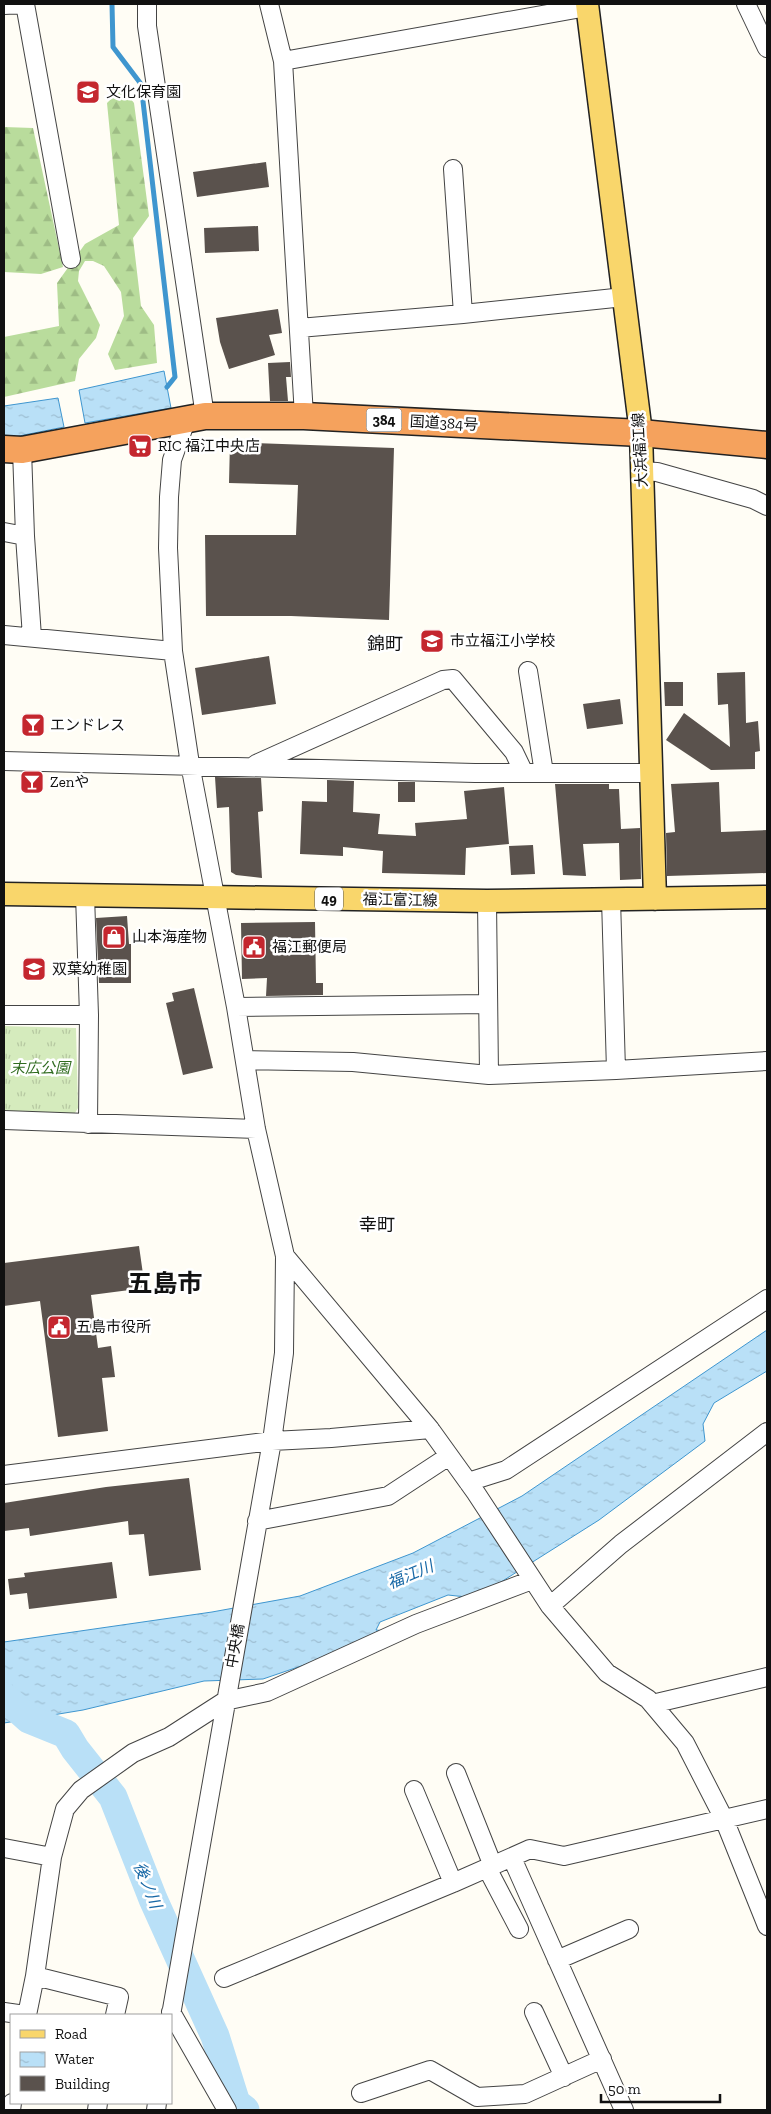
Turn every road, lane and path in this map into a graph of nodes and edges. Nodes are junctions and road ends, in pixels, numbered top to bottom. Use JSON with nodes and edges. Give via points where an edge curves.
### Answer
{"nodes":[{"id":1,"x":25,"y":4,"type":"edge"},
{"id":2,"x":147,"y":4,"type":"edge"},
{"id":3,"x":269,"y":4,"type":"edge"},
{"id":4,"x":746,"y":4,"type":"edge"},
{"id":5,"x":4,"y":5,"type":"edge"},
{"id":6,"x":587,"y":5,"type":"edge"},
{"id":7,"x":767,"y":48,"type":"edge"},
{"id":8,"x":283,"y":61,"type":"junction"},
{"id":9,"x":453,"y":169,"type":"dead end"},
{"id":10,"x":71,"y":259,"type":"dead end"},
{"id":11,"x":624,"y":297,"type":"junction"},
{"id":12,"x":463,"y":314,"type":"junction"},
{"id":13,"x":299,"y":328,"type":"junction"},
{"id":14,"x":304,"y":416,"type":"junction"},
{"id":15,"x":196,"y":417,"type":"junction"},
{"id":16,"x":641,"y":432,"type":"junction"},
{"id":17,"x":767,"y":445,"type":"edge"},
{"id":18,"x":13,"y":450,"type":"edge"},
{"id":19,"x":642,"y":471,"type":"junction"},
{"id":20,"x":767,"y":506,"type":"edge"},
{"id":21,"x":4,"y":532,"type":"edge"},
{"id":22,"x":25,"y":536,"type":"junction"},
{"id":23,"x":4,"y":635,"type":"edge"},
{"id":24,"x":32,"y":637,"type":"junction"},
{"id":25,"x":173,"y":651,"type":"junction"},
{"id":26,"x":528,"y":671,"type":"dead end"},
{"id":27,"x":4,"y":761,"type":"edge"},
{"id":28,"x":190,"y":764,"type":"junction"},
{"id":29,"x":251,"y":766,"type":"junction"},
{"id":30,"x":524,"y":773,"type":"junction"},
{"id":31,"x":544,"y":773,"type":"junction"},
{"id":32,"x":651,"y":773,"type":"junction"},
{"id":33,"x":4,"y":894,"type":"edge"},
{"id":34,"x":85,"y":896,"type":"junction"},
{"id":35,"x":215,"y":897,"type":"junction"},
{"id":36,"x":767,"y":897,"type":"edge"},
{"id":37,"x":611,"y":899,"type":"junction"},
{"id":38,"x":655,"y":899,"type":"junction"},
{"id":39,"x":487,"y":901,"type":"junction"},
{"id":40,"x":488,"y":1004,"type":"junction"},
{"id":41,"x":236,"y":1007,"type":"junction"},
{"id":42,"x":4,"y":1015,"type":"edge"},
{"id":43,"x":89,"y":1015,"type":"junction"},
{"id":44,"x":245,"y":1060,"type":"junction"},
{"id":45,"x":767,"y":1061,"type":"edge"},
{"id":46,"x":616,"y":1070,"type":"junction"},
{"id":47,"x":489,"y":1074,"type":"junction"},
{"id":48,"x":4,"y":1120,"type":"edge"},
{"id":49,"x":88,"y":1124,"type":"junction"},
{"id":50,"x":256,"y":1129,"type":"junction"},
{"id":51,"x":285,"y":1256,"type":"junction"},
{"id":52,"x":767,"y":1299,"type":"edge"},
{"id":53,"x":430,"y":1429,"type":"junction"},
{"id":54,"x":767,"y":1432,"type":"edge"},
{"id":55,"x":272,"y":1441,"type":"junction"},
{"id":56,"x":449,"y":1456,"type":"junction"},
{"id":57,"x":4,"y":1476,"type":"edge"},
{"id":58,"x":472,"y":1488,"type":"junction"},
{"id":59,"x":257,"y":1522,"type":"junction"},
{"id":60,"x":532,"y":1580,"type":"junction"},
{"id":61,"x":550,"y":1606,"type":"junction"},
{"id":62,"x":767,"y":1677,"type":"edge"},
{"id":63,"x":225,"y":1701,"type":"junction"},
{"id":64,"x":652,"y":1704,"type":"junction"},
{"id":65,"x":456,"y":1773,"type":"dead end"},
{"id":66,"x":414,"y":1790,"type":"dead end"},
{"id":67,"x":767,"y":1809,"type":"edge"},
{"id":68,"x":724,"y":1819,"type":"junction"},
{"id":69,"x":4,"y":1848,"type":"edge"},
{"id":70,"x":52,"y":1857,"type":"junction"},
{"id":71,"x":512,"y":1858,"type":"junction"},
{"id":72,"x":490,"y":1867,"type":"junction"},
{"id":73,"x":454,"y":1883,"type":"junction"},
{"id":74,"x":767,"y":1926,"type":"edge"},
{"id":75,"x":629,"y":1928,"type":"dead end"},
{"id":76,"x":519,"y":1929,"type":"dead end"},
{"id":77,"x":557,"y":1960,"type":"junction"},
{"id":78,"x":35,"y":1976,"type":"junction"},
{"id":79,"x":224,"y":1978,"type":"dead end"},
{"id":80,"x":4,"y":2012,"type":"edge"},
{"id":81,"x":534,"y":2012,"type":"dead end"},
{"id":82,"x":19,"y":2014,"type":"edge"},
{"id":83,"x":26,"y":2014,"type":"edge"},
{"id":84,"x":115,"y":2014,"type":"edge"},
{"id":85,"x":171,"y":2014,"type":"edge"},
{"id":86,"x":172,"y":2016,"type":"edge"},
{"id":87,"x":602,"y":2060,"type":"junction"},
{"id":88,"x":564,"y":2077,"type":"junction"},
{"id":89,"x":361,"y":2094,"type":"dead end"},
{"id":90,"x":227,"y":2110,"type":"edge"},
{"id":91,"x":624,"y":2110,"type":"edge"}],
"edges":[{"from":1,"to":5,"type":"street"},
{"from":1,"to":10,"type":"street"},
{"from":2,"to":15,"type":"street","via":[[147,26]]},
{"from":3,"to":8,"type":"street"},
{"from":4,"to":7,"type":"street"},
{"from":6,"to":8,"type":"street"},
{"from":6,"to":11,"type":"main road","name":"大浜福江線"},
{"from":8,"to":13,"type":"street"},
{"from":9,"to":12,"type":"street"},
{"from":11,"to":12,"type":"street"},
{"from":11,"to":16,"type":"main road","name":"大浜福江線"},
{"from":12,"to":13,"type":"street"},
{"from":13,"to":14,"type":"street"},
{"from":14,"to":15,"type":"highway","name":"国道384号","number":"384"},
{"from":14,"to":16,"type":"highway","name":"国道384号","number":"384"},
{"from":15,"to":18,"type":"highway","name":"国道384号","number":"384"},
{"from":15,"to":25,"type":"street","via":[[172,460],[168,548]]},
{"from":16,"to":17,"type":"highway","name":"国道384号","number":"384"},
{"from":16,"to":19,"type":"main road","name":"大浜福江線"},
{"from":18,"to":22,"type":"street"},
{"from":19,"to":20,"type":"street","via":[[657,472],[753,499]]},
{"from":19,"to":32,"type":"main road","name":"大浜福江線"},
{"from":21,"to":22,"type":"street"},
{"from":22,"to":24,"type":"street"},
{"from":23,"to":24,"type":"street"},
{"from":24,"to":25,"type":"street"},
{"from":25,"to":28,"type":"street"},
{"from":26,"to":31,"type":"street"},
{"from":27,"to":28,"type":"street"},
{"from":28,"to":29,"type":"street"},
{"from":28,"to":35,"type":"street"},
{"from":29,"to":30,"type":"street"},
{"from":29,"to":30,"type":"street","via":[[443,680],[453,679],[514,752]]},
{"from":30,"to":31,"type":"street"},
{"from":31,"to":32,"type":"street"},
{"from":32,"to":38,"type":"main road","name":"大浜福江線"},
{"from":33,"to":34,"type":"main road","name":"福江富江線","number":"49"},
{"from":34,"to":35,"type":"main road","name":"福江富江線","number":"49"},
{"from":34,"to":43,"type":"street"},
{"from":35,"to":39,"type":"main road","name":"福江富江線","number":"49"},
{"from":35,"to":41,"type":"street"},
{"from":36,"to":38,"type":"main road","name":"福江富江線","number":"49"},
{"from":37,"to":38,"type":"main road","name":"福江富江線","number":"49"},
{"from":37,"to":39,"type":"main road","name":"福江富江線","number":"49"},
{"from":37,"to":46,"type":"street"},
{"from":39,"to":40,"type":"street"},
{"from":40,"to":41,"type":"street"},
{"from":40,"to":47,"type":"street"},
{"from":41,"to":44,"type":"street"},
{"from":42,"to":43,"type":"street"},
{"from":43,"to":49,"type":"street"},
{"from":44,"to":47,"type":"street","via":[[353,1062]]},
{"from":44,"to":50,"type":"street"},
{"from":45,"to":46,"type":"street"},
{"from":46,"to":47,"type":"street"},
{"from":48,"to":49,"type":"street"},
{"from":49,"to":50,"type":"street"},
{"from":50,"to":51,"type":"street"},
{"from":51,"to":53,"type":"street"},
{"from":51,"to":55,"type":"street","name":"中央橋","via":[[284,1352]]},
{"from":52,"to":58,"type":"street","via":[[506,1470]]},
{"from":53,"to":55,"type":"street"},
{"from":53,"to":56,"type":"street"},
{"from":54,"to":61,"type":"street","via":[[621,1544]]},
{"from":55,"to":57,"type":"street"},
{"from":55,"to":59,"type":"street","name":"中央橋"},
{"from":56,"to":58,"type":"street"},
{"from":56,"to":59,"type":"street","via":[[388,1496]]},
{"from":58,"to":60,"type":"street"},
{"from":59,"to":63,"type":"street","name":"中央橋"},
{"from":60,"to":61,"type":"street"},
{"from":60,"to":63,"type":"street","via":[[416,1624],[267,1692]]},
{"from":61,"to":64,"type":"street","via":[[607,1672]]},
{"from":62,"to":64,"type":"street"},
{"from":63,"to":70,"type":"street","via":[[169,1737],[133,1753],[81,1790],[66,1809]]},
{"from":63,"to":85,"type":"street","name":"中央橋"},
{"from":64,"to":68,"type":"street","via":[[685,1743]]},
{"from":65,"to":72,"type":"street"},
{"from":66,"to":73,"type":"street"},
{"from":67,"to":68,"type":"street"},
{"from":68,"to":71,"type":"street","via":[[564,1856],[530,1849]]},
{"from":68,"to":74,"type":"street"},
{"from":69,"to":70,"type":"street"},
{"from":70,"to":78,"type":"street"},
{"from":71,"to":72,"type":"street"},
{"from":71,"to":77,"type":"street"},
{"from":72,"to":73,"type":"street"},
{"from":72,"to":76,"type":"street"},
{"from":73,"to":79,"type":"street"},
{"from":75,"to":77,"type":"street"},
{"from":77,"to":87,"type":"street"},
{"from":78,"to":83,"type":"street"},
{"from":78,"to":84,"type":"street","via":[[119,1997]]},
{"from":80,"to":82,"type":"street"},
{"from":81,"to":88,"type":"street"},
{"from":86,"to":90,"type":"street"},
{"from":87,"to":88,"type":"street"},
{"from":87,"to":91,"type":"street"},
{"from":88,"to":89,"type":"street","via":[[525,2094],[477,2097],[430,2070]]}]}
